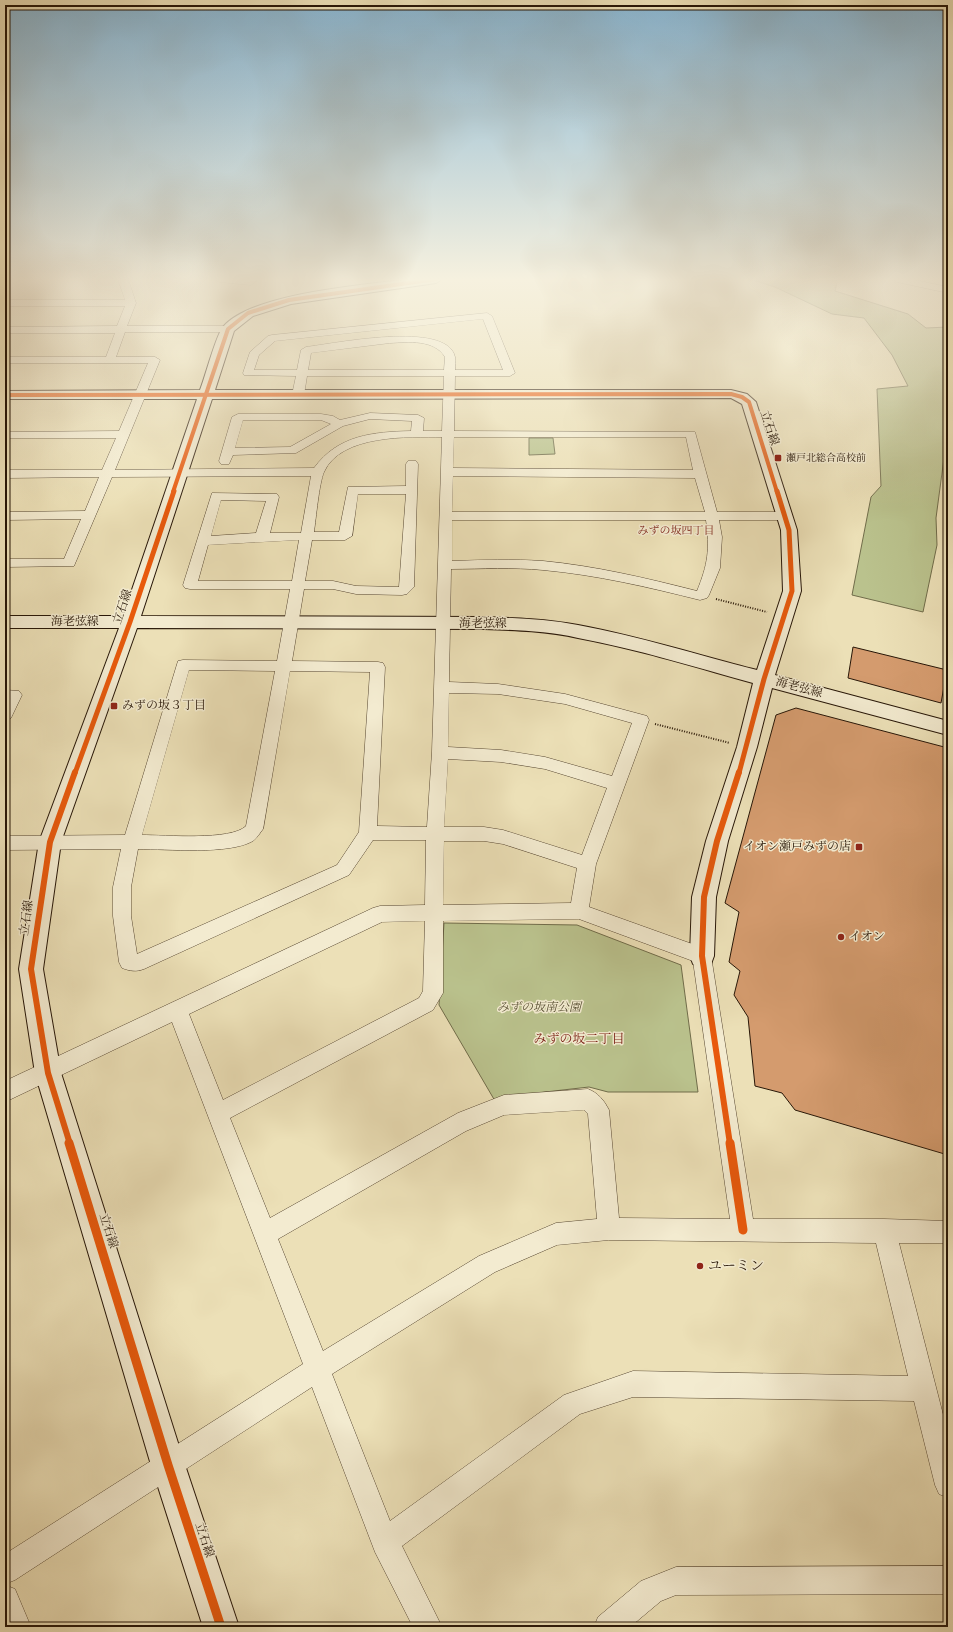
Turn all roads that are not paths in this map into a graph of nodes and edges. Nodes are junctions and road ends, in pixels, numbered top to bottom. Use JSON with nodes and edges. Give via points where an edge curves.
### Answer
{"nodes":[{"id":1,"x":112,"y":355,"type":"edge"},
{"id":2,"x":219,"y":355,"type":"edge"},
{"id":3,"x":254,"y":355,"type":"edge"},
{"id":4,"x":305,"y":355,"type":"edge"},
{"id":5,"x":449,"y":355,"type":"edge"},
{"id":6,"x":503,"y":355,"type":"edge"},
{"id":7,"x":5,"y":360,"type":"edge"},
{"id":8,"x":110,"y":360,"type":"junction"},
{"id":9,"x":450,"y":373,"type":"junction"},
{"id":10,"x":301,"y":374,"type":"junction"},
{"id":11,"x":5,"y":395,"type":"edge"},
{"id":12,"x":139,"y":395,"type":"junction"},
{"id":13,"x":205,"y":395,"type":"junction"},
{"id":14,"x":298,"y":395,"type":"junction"},
{"id":15,"x":450,"y":395,"type":"junction"},
{"id":16,"x":339,"y":424,"type":"junction"},
{"id":17,"x":124,"y":434,"type":"junction"},
{"id":18,"x":416,"y":434,"type":"junction"},
{"id":19,"x":5,"y":435,"type":"edge"},
{"id":20,"x":448,"y":435,"type":"junction"},
{"id":21,"x":228,"y":452,"type":"junction"},
{"id":22,"x":412,"y":464,"type":"dead end"},
{"id":23,"x":179,"y":472,"type":"junction"},
{"id":24,"x":318,"y":472,"type":"junction"},
{"id":25,"x":447,"y":472,"type":"junction"},
{"id":26,"x":108,"y":473,"type":"junction"},
{"id":27,"x":222,"y":473,"type":"junction"},
{"id":28,"x":5,"y":474,"type":"edge"},
{"id":29,"x":700,"y":474,"type":"junction"},
{"id":30,"x":412,"y":490,"type":"junction"},
{"id":31,"x":90,"y":515,"type":"junction"},
{"id":32,"x":5,"y":516,"type":"edge"},
{"id":33,"x":445,"y":516,"type":"junction"},
{"id":34,"x":712,"y":516,"type":"junction"},
{"id":35,"x":785,"y":516,"type":"junction"},
{"id":36,"x":262,"y":537,"type":"junction"},
{"id":37,"x":305,"y":537,"type":"junction"},
{"id":38,"x":202,"y":541,"type":"junction"},
{"id":39,"x":5,"y":563,"type":"edge"},
{"id":40,"x":444,"y":566,"type":"junction"},
{"id":41,"x":297,"y":586,"type":"junction"},
{"id":42,"x":5,"y":622,"type":"edge"},
{"id":43,"x":130,"y":622,"type":"junction"},
{"id":44,"x":292,"y":622,"type":"junction"},
{"id":45,"x":442,"y":624,"type":"junction"},
{"id":46,"x":283,"y":666,"type":"junction"},
{"id":47,"x":764,"y":679,"type":"junction"},
{"id":48,"x":441,"y":687,"type":"junction"},
{"id":49,"x":5,"y":695,"type":"edge"},
{"id":50,"x":5,"y":714,"type":"edge"},
{"id":51,"x":948,"y":728,"type":"edge"},
{"id":52,"x":440,"y":752,"type":"junction"},
{"id":53,"x":616,"y":784,"type":"junction"},
{"id":54,"x":368,"y":833,"type":"junction"},
{"id":55,"x":436,"y":833,"type":"junction"},
{"id":56,"x":50,"y":842,"type":"junction"},
{"id":57,"x":5,"y":843,"type":"edge"},
{"id":58,"x":131,"y":843,"type":"junction"},
{"id":59,"x":587,"y":864,"type":"junction"},
{"id":60,"x":579,"y":912,"type":"junction"},
{"id":61,"x":434,"y":914,"type":"junction"},
{"id":62,"x":702,"y":956,"type":"junction"},
{"id":63,"x":178,"y":1011,"type":"junction"},
{"id":64,"x":48,"y":1073,"type":"junction"},
{"id":65,"x":5,"y":1092,"type":"edge"},
{"id":66,"x":217,"y":1114,"type":"junction"},
{"id":67,"x":609,"y":1229,"type":"junction"},
{"id":68,"x":743,"y":1230,"type":"junction"},
{"id":69,"x":884,"y":1230,"type":"junction"},
{"id":70,"x":948,"y":1232,"type":"edge"},
{"id":71,"x":265,"y":1234,"type":"junction"},
{"id":72,"x":317,"y":1369,"type":"junction"},
{"id":73,"x":924,"y":1389,"type":"junction"},
{"id":74,"x":168,"y":1465,"type":"junction"},
{"id":75,"x":948,"y":1485,"type":"edge"},
{"id":76,"x":385,"y":1542,"type":"junction"},
{"id":77,"x":5,"y":1570,"type":"edge"},
{"id":78,"x":948,"y":1580,"type":"edge"},
{"id":79,"x":5,"y":1599,"type":"edge"},
{"id":80,"x":17,"y":1627,"type":"edge"},
{"id":81,"x":221,"y":1627,"type":"edge"},
{"id":82,"x":428,"y":1627,"type":"edge"},
{"id":83,"x":608,"y":1627,"type":"edge"}],
"edges":[{"from":1,"to":8,"type":"street"},
{"from":2,"to":13,"type":"street"},
{"from":3,"to":10,"type":"street","via":[[248,373]]},
{"from":4,"to":10,"type":"street"},
{"from":5,"to":9,"type":"street"},
{"from":6,"to":9,"type":"street","via":[[510,374]]},
{"from":7,"to":8,"type":"street"},
{"from":8,"to":12,"type":"street","via":[[155,360]]},
{"from":9,"to":10,"type":"street"},
{"from":9,"to":15,"type":"street"},
{"from":10,"to":14,"type":"street"},
{"from":11,"to":12,"type":"street"},
{"from":12,"to":13,"type":"street"},
{"from":12,"to":17,"type":"street"},
{"from":13,"to":14,"type":"street","name":"立石線"},
{"from":13,"to":23,"type":"street","name":"立石線"},
{"from":14,"to":15,"type":"street","name":"立石線"},
{"from":15,"to":20,"type":"street"},
{"from":15,"to":35,"type":"street","name":"立石線","via":[[731,394],[742,397],[749,402]]},
{"from":16,"to":18,"type":"street","via":[[370,416],[418,418]]},
{"from":16,"to":21,"type":"street","via":[[292,450]]},
{"from":16,"to":21,"type":"street","via":[[321,417],[238,417]]},
{"from":17,"to":19,"type":"street"},
{"from":17,"to":26,"type":"street"},
{"from":18,"to":20,"type":"street"},
{"from":18,"to":24,"type":"street","via":[[380,435],[351,443],[334,452],[323,462]]},
{"from":20,"to":25,"type":"street"},
{"from":20,"to":29,"type":"street","via":[[691,434]]},
{"from":21,"to":27,"type":"street"},
{"from":22,"to":30,"type":"street"},
{"from":23,"to":26,"type":"street"},
{"from":23,"to":27,"type":"street"},
{"from":23,"to":43,"type":"street","name":"立石線"},
{"from":24,"to":27,"type":"street"},
{"from":24,"to":37,"type":"street"},
{"from":25,"to":29,"type":"street"},
{"from":25,"to":33,"type":"street"},
{"from":26,"to":28,"type":"street"},
{"from":26,"to":31,"type":"street"},
{"from":29,"to":34,"type":"street"},
{"from":30,"to":37,"type":"street","via":[[352,490],[351,534]]},
{"from":30,"to":41,"type":"street","via":[[407,587],[402,591],[356,590],[333,585]]},
{"from":31,"to":32,"type":"street"},
{"from":31,"to":39,"type":"street","via":[[69,563]]},
{"from":33,"to":34,"type":"street"},
{"from":33,"to":40,"type":"street"},
{"from":34,"to":35,"type":"street"},
{"from":34,"to":40,"type":"street","via":[[716,537],[713,568],[700,596],[617,575],[568,568],[520,564]]},
{"from":35,"to":47,"type":"street","name":"立石線","via":[[791,546],[792,591]]},
{"from":36,"to":37,"type":"street"},
{"from":36,"to":38,"type":"street"},
{"from":36,"to":38,"type":"street","via":[[274,496],[216,496]]},
{"from":37,"to":41,"type":"street"},
{"from":38,"to":41,"type":"street","via":[[190,585]]},
{"from":40,"to":45,"type":"street"},
{"from":41,"to":44,"type":"street"},
{"from":42,"to":43,"type":"street","name":"海老弦線"},
{"from":43,"to":44,"type":"street","name":"海老弦線"},
{"from":43,"to":56,"type":"street","name":"立石線"},
{"from":44,"to":45,"type":"street","name":"海老弦線"},
{"from":44,"to":46,"type":"street"},
{"from":45,"to":47,"type":"street","name":"海老弦線","via":[[500,624],[577,631],[613,638]]},
{"from":45,"to":48,"type":"street"},
{"from":46,"to":54,"type":"street","via":[[378,667]]},
{"from":46,"to":58,"type":"street","via":[[183,665]]},
{"from":46,"to":58,"type":"street","via":[[254,829],[247,836],[227,842]]},
{"from":47,"to":51,"type":"street","name":"海老弦線"},
{"from":47,"to":62,"type":"street","name":"立石線","via":[[747,747],[717,841],[704,897]]},
{"from":48,"to":52,"type":"street"},
{"from":48,"to":53,"type":"street","via":[[498,689],[565,699],[641,720]]},
{"from":49,"to":50,"type":"street","via":[[14,695]]},
{"from":52,"to":53,"type":"street","via":[[501,756],[545,763]]},
{"from":52,"to":55,"type":"street"},
{"from":53,"to":59,"type":"street"},
{"from":54,"to":55,"type":"street"},
{"from":54,"to":58,"type":"street","via":[[343,870],[137,963],[129,962],[122,916],[122,887]]},
{"from":55,"to":59,"type":"street","via":[[503,837]]},
{"from":55,"to":61,"type":"street"},
{"from":56,"to":57,"type":"street"},
{"from":56,"to":58,"type":"street"},
{"from":56,"to":64,"type":"street","name":"立石線","via":[[31,969]]},
{"from":59,"to":60,"type":"street"},
{"from":60,"to":61,"type":"street"},
{"from":60,"to":62,"type":"street"},
{"from":61,"to":63,"type":"street","via":[[380,914]]},
{"from":61,"to":66,"type":"street","via":[[433,993],[426,1004]]},
{"from":62,"to":68,"type":"street"},
{"from":63,"to":64,"type":"street"},
{"from":63,"to":66,"type":"street"},
{"from":64,"to":65,"type":"street"},
{"from":64,"to":74,"type":"street","name":"立石線"},
{"from":66,"to":71,"type":"street"},
{"from":67,"to":68,"type":"street"},
{"from":67,"to":71,"type":"street","via":[[598,1110],[588,1099],[504,1105],[458,1124]]},
{"from":67,"to":72,"type":"street","via":[[556,1234],[487,1264]]},
{"from":68,"to":69,"type":"street"},
{"from":69,"to":70,"type":"street"},
{"from":69,"to":73,"type":"street"},
{"from":71,"to":72,"type":"street"},
{"from":72,"to":74,"type":"street"},
{"from":72,"to":76,"type":"street"},
{"from":73,"to":75,"type":"street"},
{"from":73,"to":76,"type":"street","via":[[633,1384],[573,1404]]},
{"from":74,"to":77,"type":"street"},
{"from":74,"to":81,"type":"street","name":"立石線"},
{"from":76,"to":82,"type":"street"},
{"from":78,"to":83,"type":"street","via":[[676,1581],[651,1591]]},
{"from":79,"to":80,"type":"street"}]}
